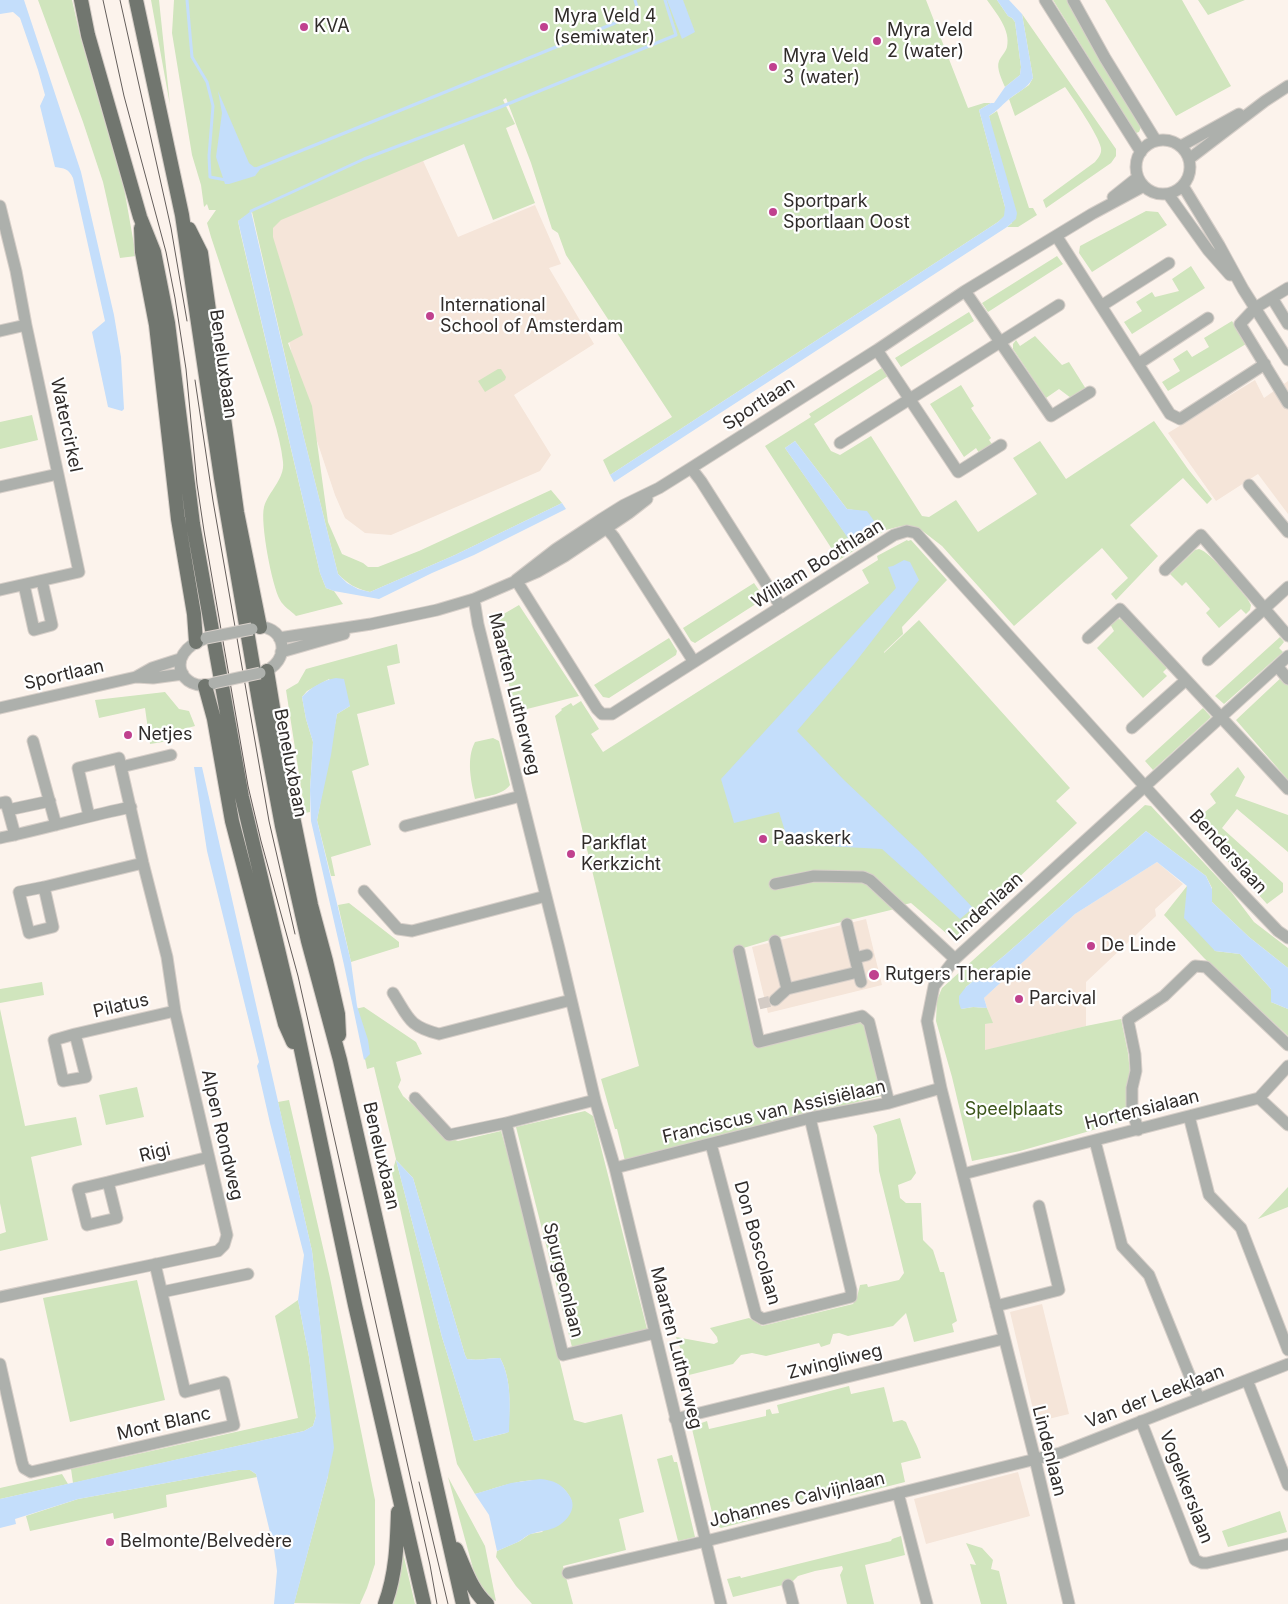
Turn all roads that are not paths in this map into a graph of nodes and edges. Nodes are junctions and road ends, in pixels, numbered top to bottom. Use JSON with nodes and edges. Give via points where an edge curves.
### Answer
{"nodes":[{"id":1,"x":81,"y":0,"type":"edge"},
{"id":2,"x":136,"y":0,"type":"edge"},
{"id":3,"x":1045,"y":0,"type":"edge"},
{"id":4,"x":1073,"y":0,"type":"edge"},
{"id":5,"x":1288,"y":86,"type":"edge"},
{"id":6,"x":1265,"y":101,"type":"junction"},
{"id":7,"x":1156,"y":140,"type":"junction"},
{"id":8,"x":1180,"y":146,"type":"junction"},
{"id":9,"x":1141,"y":152,"type":"junction"},
{"id":10,"x":1189,"y":159,"type":"junction"},
{"id":11,"x":1141,"y":182,"type":"junction"},
{"id":12,"x":1183,"y":186,"type":"junction"},
{"id":13,"x":1168,"y":194,"type":"junction"},
{"id":14,"x":0,"y":206,"type":"edge"},
{"id":15,"x":182,"y":215,"type":"junction"},
{"id":16,"x":140,"y":217,"type":"junction"},
{"id":17,"x":1057,"y":237,"type":"junction"},
{"id":18,"x":1169,"y":263,"type":"dead end"},
{"id":19,"x":1288,"y":288,"type":"edge"},
{"id":20,"x":1243,"y":289,"type":"junction"},
{"id":21,"x":965,"y":290,"type":"junction"},
{"id":22,"x":1272,"y":298,"type":"junction"},
{"id":23,"x":1059,"y":305,"type":"dead end"},
{"id":24,"x":1101,"y":306,"type":"junction"},
{"id":25,"x":1255,"y":308,"type":"junction"},
{"id":26,"x":1208,"y":318,"type":"dead end"},
{"id":27,"x":26,"y":324,"type":"junction"},
{"id":28,"x":1288,"y":324,"type":"edge"},
{"id":29,"x":0,"y":331,"type":"edge"},
{"id":30,"x":999,"y":343,"type":"junction"},
{"id":31,"x":877,"y":350,"type":"junction"},
{"id":32,"x":1288,"y":360,"type":"edge"},
{"id":33,"x":1138,"y":364,"type":"junction"},
{"id":34,"x":1265,"y":364,"type":"junction"},
{"id":35,"x":1090,"y":392,"type":"dead end"},
{"id":36,"x":910,"y":399,"type":"junction"},
{"id":37,"x":1288,"y":403,"type":"edge"},
{"id":38,"x":840,"y":443,"type":"dead end"},
{"id":39,"x":1001,"y":445,"type":"dead end"},
{"id":40,"x":692,"y":468,"type":"junction"},
{"id":41,"x":58,"y":474,"type":"junction"},
{"id":42,"x":1249,"y":485,"type":"dead end"},
{"id":43,"x":0,"y":487,"type":"edge"},
{"id":44,"x":603,"y":524,"type":"junction"},
{"id":45,"x":1288,"y":532,"type":"edge"},
{"id":46,"x":1165,"y":570,"type":"dead end"},
{"id":47,"x":516,"y":580,"type":"junction"},
{"id":48,"x":42,"y":581,"type":"junction"},
{"id":49,"x":24,"y":585,"type":"junction"},
{"id":50,"x":1288,"y":587,"type":"edge"},
{"id":51,"x":0,"y":590,"type":"edge"},
{"id":52,"x":474,"y":599,"type":"junction"},
{"id":53,"x":781,"y":607,"type":"junction"},
{"id":54,"x":1265,"y":608,"type":"junction"},
{"id":55,"x":372,"y":624,"type":"junction"},
{"id":56,"x":256,"y":628,"type":"junction"},
{"id":57,"x":1288,"y":636,"type":"edge"},
{"id":58,"x":279,"y":638,"type":"junction"},
{"id":59,"x":1088,"y":638,"type":"dead end"},
{"id":60,"x":201,"y":640,"type":"junction"},
{"id":61,"x":281,"y":652,"type":"junction"},
{"id":62,"x":1288,"y":656,"type":"edge"},
{"id":63,"x":180,"y":659,"type":"junction"},
{"id":64,"x":1208,"y":660,"type":"dead end"},
{"id":65,"x":694,"y":662,"type":"junction"},
{"id":66,"x":1277,"y":666,"type":"junction"},
{"id":67,"x":263,"y":672,"type":"junction"},
{"id":68,"x":183,"y":674,"type":"junction"},
{"id":69,"x":136,"y":677,"type":"junction"},
{"id":70,"x":1288,"y":678,"type":"edge"},
{"id":71,"x":1186,"y":680,"type":"junction"},
{"id":72,"x":210,"y":684,"type":"junction"},
{"id":73,"x":0,"y":708,"type":"edge"},
{"id":74,"x":1220,"y":718,"type":"junction"},
{"id":75,"x":1132,"y":728,"type":"dead end"},
{"id":76,"x":34,"y":741,"type":"dead end"},
{"id":77,"x":171,"y":755,"type":"dead end"},
{"id":78,"x":121,"y":767,"type":"junction"},
{"id":79,"x":1146,"y":786,"type":"junction"},
{"id":80,"x":1288,"y":789,"type":"edge"},
{"id":81,"x":521,"y":796,"type":"junction"},
{"id":82,"x":50,"y":801,"type":"junction"},
{"id":83,"x":4,"y":807,"type":"edge"},
{"id":84,"x":131,"y":807,"type":"junction"},
{"id":85,"x":89,"y":816,"type":"junction"},
{"id":86,"x":56,"y":825,"type":"junction"},
{"id":87,"x":406,"y":826,"type":"dead end"},
{"id":88,"x":15,"y":834,"type":"junction"},
{"id":89,"x":0,"y":838,"type":"edge"},
{"id":90,"x":143,"y":863,"type":"junction"},
{"id":91,"x":775,"y":884,"type":"dead end"},
{"id":92,"x":44,"y":887,"type":"dead end"},
{"id":93,"x":364,"y":891,"type":"dead end"},
{"id":94,"x":546,"y":896,"type":"junction"},
{"id":95,"x":847,"y":924,"type":"dead end"},
{"id":96,"x":1288,"y":938,"type":"edge"},
{"id":97,"x":775,"y":941,"type":"dead end"},
{"id":98,"x":738,"y":951,"type":"dead end"},
{"id":99,"x":954,"y":959,"type":"junction"},
{"id":100,"x":787,"y":989,"type":"junction"},
{"id":101,"x":393,"y":993,"type":"dead end"},
{"id":102,"x":571,"y":1000,"type":"junction"},
{"id":103,"x":775,"y":1000,"type":"tunnel mouth"},
{"id":104,"x":175,"y":1012,"type":"junction"},
{"id":105,"x":75,"y":1034,"type":"dead end"},
{"id":106,"x":1288,"y":1045,"type":"edge"},
{"id":107,"x":340,"y":1060,"type":"junction"},
{"id":108,"x":1288,"y":1066,"type":"edge"},
{"id":109,"x":304,"y":1068,"type":"junction"},
{"id":110,"x":941,"y":1088,"type":"junction"},
{"id":111,"x":415,"y":1098,"type":"dead end"},
{"id":112,"x":1259,"y":1098,"type":"junction"},
{"id":113,"x":595,"y":1100,"type":"junction"},
{"id":114,"x":889,"y":1103,"type":"junction"},
{"id":115,"x":1189,"y":1116,"type":"junction"},
{"id":116,"x":810,"y":1118,"type":"junction"},
{"id":117,"x":506,"y":1123,"type":"junction"},
{"id":118,"x":1288,"y":1125,"type":"edge"},
{"id":119,"x":1138,"y":1130,"type":"junction"},
{"id":120,"x":1095,"y":1141,"type":"junction"},
{"id":121,"x":711,"y":1144,"type":"junction"},
{"id":122,"x":210,"y":1157,"type":"junction"},
{"id":123,"x":615,"y":1168,"type":"junction"},
{"id":124,"x":963,"y":1174,"type":"junction"},
{"id":125,"x":108,"y":1182,"type":"dead end"},
{"id":126,"x":1040,"y":1206,"type":"dead end"},
{"id":127,"x":156,"y":1264,"type":"junction"},
{"id":128,"x":248,"y":1274,"type":"dead end"},
{"id":129,"x":162,"y":1292,"type":"junction"},
{"id":130,"x":0,"y":1297,"type":"edge"},
{"id":131,"x":996,"y":1306,"type":"junction"},
{"id":132,"x":655,"y":1333,"type":"junction"},
{"id":133,"x":1003,"y":1339,"type":"junction"},
{"id":134,"x":1288,"y":1350,"type":"edge"},
{"id":135,"x":0,"y":1364,"type":"edge"},
{"id":136,"x":1288,"y":1364,"type":"edge"},
{"id":137,"x":1247,"y":1380,"type":"junction"},
{"id":138,"x":1199,"y":1399,"type":"junction"},
{"id":139,"x":675,"y":1419,"type":"junction"},
{"id":140,"x":1142,"y":1421,"type":"junction"},
{"id":141,"x":1035,"y":1459,"type":"junction"},
{"id":142,"x":1288,"y":1485,"type":"edge"},
{"id":143,"x":398,"y":1489,"type":"junction"},
{"id":144,"x":898,"y":1493,"type":"junction"},
{"id":145,"x":445,"y":1524,"type":"junction"},
{"id":146,"x":706,"y":1541,"type":"junction"},
{"id":147,"x":1288,"y":1544,"type":"edge"},
{"id":148,"x":568,"y":1573,"type":"dead end"},
{"id":149,"x":788,"y":1585,"type":"dead end"},
{"id":150,"x":385,"y":1604,"type":"edge"},
{"id":151,"x":424,"y":1604,"type":"edge"},
{"id":152,"x":463,"y":1604,"type":"edge"},
{"id":153,"x":487,"y":1604,"type":"edge"},
{"id":154,"x":722,"y":1604,"type":"edge"},
{"id":155,"x":793,"y":1604,"type":"edge"},
{"id":156,"x":927,"y":1604,"type":"edge"},
{"id":157,"x":1069,"y":1604,"type":"edge"}],
"edges":[{"from":1,"to":16,"type":"main road"},
{"from":2,"to":15,"type":"main road","name":"Beneluxbaan"},
{"from":3,"to":9,"type":"street"},
{"from":4,"to":7,"type":"street"},
{"from":5,"to":6,"type":"street"},
{"from":6,"to":8,"type":"street"},
{"from":6,"to":10,"type":"street"},
{"from":7,"to":8,"type":"street"},
{"from":7,"to":9,"type":"street"},
{"from":8,"to":10,"type":"street"},
{"from":9,"to":11,"type":"street","via":[[1136,168]]},
{"from":10,"to":12,"type":"street","via":[[1190,173]]},
{"from":11,"to":13,"type":"street","via":[[1151,191]]},
{"from":11,"to":17,"type":"street","name":"Sportlaan"},
{"from":12,"to":13,"type":"street"},
{"from":12,"to":20,"type":"street"},
{"from":13,"to":20,"type":"street","via":[[1208,250]]},
{"from":14,"to":27,"type":"street","name":"Watercirkel"},
{"from":15,"to":56,"type":"main road","via":[[201,253],[236,512]]},
{"from":15,"to":107,"type":"main road","name":"Beneluxbaan","via":[[219,469],[282,826]]},
{"from":16,"to":60,"type":"main road","via":[[142,252],[164,386],[178,519]]},
{"from":16,"to":109,"type":"main road","via":[[154,252],[168,323],[193,524],[236,770]]},
{"from":17,"to":21,"type":"street","name":"Sportlaan"},
{"from":17,"to":24,"type":"street"},
{"from":18,"to":24,"type":"street"},
{"from":19,"to":22,"type":"street"},
{"from":20,"to":25,"type":"street"},
{"from":21,"to":30,"type":"street"},
{"from":21,"to":31,"type":"street","name":"Sportlaan"},
{"from":22,"to":25,"type":"street"},
{"from":22,"to":28,"type":"street"},
{"from":23,"to":30,"type":"street"},
{"from":24,"to":33,"type":"street"},
{"from":25,"to":32,"type":"street"},
{"from":25,"to":34,"type":"street","via":[[1240,324]]},
{"from":26,"to":33,"type":"street"},
{"from":27,"to":29,"type":"street"},
{"from":27,"to":41,"type":"street","name":"Watercirkel"},
{"from":30,"to":35,"type":"street","via":[[1051,416]]},
{"from":30,"to":36,"type":"street"},
{"from":31,"to":36,"type":"street"},
{"from":31,"to":40,"type":"street","name":"Sportlaan"},
{"from":33,"to":34,"type":"street","via":[[1170,414],[1180,419]]},
{"from":34,"to":37,"type":"street"},
{"from":36,"to":38,"type":"street"},
{"from":36,"to":39,"type":"street","via":[[958,472]]},
{"from":40,"to":44,"type":"street","name":"Sportlaan","via":[[624,505]]},
{"from":40,"to":53,"type":"street"},
{"from":41,"to":43,"type":"street"},
{"from":41,"to":48,"type":"street","name":"Watercirkel","via":[[79,572]]},
{"from":42,"to":45,"type":"street"},
{"from":44,"to":47,"type":"street","name":"Sportlaan","via":[[556,549]]},
{"from":44,"to":65,"type":"street"},
{"from":46,"to":54,"type":"street","via":[[1202,535]]},
{"from":47,"to":52,"type":"street","name":"Sportlaan"},
{"from":47,"to":65,"type":"street","name":"William Boothlaan","via":[[602,714],[612,714]]},
{"from":48,"to":49,"type":"street","name":"Watercirkel"},
{"from":48,"to":49,"type":"street","via":[[52,625],[34,630]]},
{"from":49,"to":51,"type":"street","name":"Watercirkel"},
{"from":50,"to":54,"type":"street"},
{"from":52,"to":55,"type":"street","name":"Sportlaan"},
{"from":52,"to":81,"type":"street","name":"Maarten Lutherweg"},
{"from":53,"to":65,"type":"street","name":"William Boothlaan"},
{"from":53,"to":79,"type":"street","name":"William Boothlaan","via":[[894,535],[907,531],[916,534]]},
{"from":54,"to":57,"type":"street"},
{"from":54,"to":64,"type":"street"},
{"from":55,"to":58,"type":"street","name":"Sportlaan"},
{"from":55,"to":61,"type":"street","name":"Sportlaan"},
{"from":56,"to":58,"type":"street","via":[[272,630]]},
{"from":56,"to":60,"type":"street","bridge":true},
{"from":58,"to":61,"type":"street"},
{"from":59,"to":71,"type":"street","via":[[1120,609]]},
{"from":60,"to":63,"type":"street","via":[[184,651]]},
{"from":61,"to":67,"type":"street","via":[[277,662]]},
{"from":62,"to":66,"type":"street","name":"Lindenlaan"},
{"from":63,"to":68,"type":"street"},
{"from":63,"to":69,"type":"street","name":"Sportlaan"},
{"from":66,"to":70,"type":"street"},
{"from":66,"to":74,"type":"street","name":"Lindenlaan"},
{"from":67,"to":72,"type":"street","bridge":true},
{"from":67,"to":107,"type":"main road","via":[[309,896],[338,1014]]},
{"from":68,"to":69,"type":"street","name":"Sportlaan"},
{"from":68,"to":72,"type":"street","via":[[190,682]]},
{"from":69,"to":73,"type":"street","name":"Sportlaan"},
{"from":71,"to":74,"type":"street"},
{"from":71,"to":75,"type":"street"},
{"from":72,"to":109,"type":"main road","via":[[232,821],[285,1024]]},
{"from":74,"to":79,"type":"street","name":"Lindenlaan"},
{"from":74,"to":80,"type":"street"},
{"from":76,"to":82,"type":"street"},
{"from":77,"to":78,"type":"street"},
{"from":78,"to":84,"type":"street","name":"Alpen Rondweg"},
{"from":78,"to":85,"type":"street","via":[[119,758],[78,768]]},
{"from":79,"to":96,"type":"street","name":"Benderslaan","via":[[1255,908]]},
{"from":79,"to":99,"type":"street","name":"Lindenlaan"},
{"from":81,"to":87,"type":"street","name":"Maarten Lutherweg"},
{"from":81,"to":94,"type":"street","name":"Maarten Lutherweg"},
{"from":82,"to":83,"type":"street"},
{"from":82,"to":86,"type":"street"},
{"from":83,"to":88,"type":"street"},
{"from":84,"to":85,"type":"street"},
{"from":84,"to":90,"type":"street","name":"Alpen Rondweg"},
{"from":85,"to":86,"type":"street"},
{"from":86,"to":88,"type":"street"},
{"from":88,"to":89,"type":"street"},
{"from":90,"to":92,"type":"street"},
{"from":90,"to":104,"type":"street","name":"Alpen Rondweg","via":[[167,957]]},
{"from":91,"to":99,"type":"street","via":[[814,876],[863,877]]},
{"from":93,"to":94,"type":"street","via":[[398,929],[412,931]]},
{"from":94,"to":102,"type":"street","name":"Maarten Lutherweg"},
{"from":95,"to":100,"type":"street","via":[[861,957],[860,977]]},
{"from":97,"to":100,"type":"street"},
{"from":98,"to":114,"type":"street","via":[[755,1005],[759,1042],[862,1016],[869,1022]]},
{"from":99,"to":110,"type":"street","name":"Lindenlaan","via":[[934,986],[927,1021]]},
{"from":100,"to":103,"type":"street"},
{"from":101,"to":102,"type":"street","via":[[412,1023],[440,1034]]},
{"from":102,"to":113,"type":"street","name":"Maarten Lutherweg"},
{"from":104,"to":105,"type":"street","name":"Pilatus"},
{"from":104,"to":122,"type":"street","name":"Alpen Rondweg"},
{"from":106,"to":119,"type":"street","via":[[1206,967],[1195,966],[1164,996],[1128,1020],[1136,1071],[1132,1109]]},
{"from":107,"to":145,"type":"main road","name":"Beneluxbaan"},
{"from":108,"to":112,"type":"street"},
{"from":109,"to":143,"type":"main road"},
{"from":110,"to":114,"type":"street","name":"Franciscus van Assisiëlaan"},
{"from":110,"to":124,"type":"street","name":"Lindenlaan"},
{"from":111,"to":117,"type":"street","via":[[449,1135]]},
{"from":112,"to":115,"type":"street","name":"Hortensialaan"},
{"from":112,"to":118,"type":"street"},
{"from":113,"to":117,"type":"street"},
{"from":113,"to":123,"type":"street","name":"Maarten Lutherweg"},
{"from":114,"to":116,"type":"street","name":"Franciscus van Assisiëlaan"},
{"from":115,"to":119,"type":"street","name":"Hortensialaan"},
{"from":115,"to":134,"type":"street","via":[[1209,1195],[1240,1228]]},
{"from":116,"to":121,"type":"street","name":"Franciscus van Assisiëlaan"},
{"from":116,"to":121,"type":"street","name":"Don Boscolaan","via":[[851,1296],[763,1319],[756,1315]]},
{"from":117,"to":132,"type":"street","name":"Spurgeonlaan","via":[[563,1355]]},
{"from":119,"to":120,"type":"street","name":"Hortensialaan"},
{"from":120,"to":124,"type":"street","name":"Hortensialaan"},
{"from":120,"to":138,"type":"street","via":[[1122,1246],[1149,1275]]},
{"from":121,"to":123,"type":"street","name":"Franciscus van Assisiëlaan"},
{"from":122,"to":125,"type":"street","name":"Rigi"},
{"from":122,"to":127,"type":"street","name":"Alpen Rondweg","via":[[227,1235],[224,1245],[218,1251]]},
{"from":123,"to":132,"type":"street","name":"Maarten Lutherweg"},
{"from":124,"to":131,"type":"street","name":"Lindenlaan"},
{"from":126,"to":131,"type":"street","via":[[1059,1290]]},
{"from":127,"to":129,"type":"street","name":"Mont Blanc"},
{"from":127,"to":130,"type":"street","name":"Alpen Rondweg"},
{"from":128,"to":129,"type":"street"},
{"from":129,"to":135,"type":"street","name":"Mont Blanc","via":[[185,1392],[224,1382],[234,1425],[31,1472],[24,1468],[22,1462]]},
{"from":131,"to":133,"type":"street","name":"Lindenlaan"},
{"from":132,"to":139,"type":"street","name":"Maarten Lutherweg"},
{"from":133,"to":139,"type":"street","name":"Zwingliweg"},
{"from":133,"to":141,"type":"street","name":"Lindenlaan"},
{"from":136,"to":137,"type":"street","name":"Van der Leeklaan"},
{"from":137,"to":138,"type":"street","name":"Van der Leeklaan"},
{"from":137,"to":142,"type":"street"},
{"from":138,"to":140,"type":"street","name":"Van der Leeklaan"},
{"from":139,"to":146,"type":"street","name":"Maarten Lutherweg"},
{"from":140,"to":141,"type":"street","name":"Van der Leeklaan","via":[[1060,1453]]},
{"from":140,"to":147,"type":"street","name":"Vogelkerslaan","via":[[1195,1560],[1207,1563]]},
{"from":141,"to":144,"type":"street","name":"Johannes Calvijnlaan"},
{"from":141,"to":157,"type":"street","name":"Lindenlaan"},
{"from":143,"to":150,"type":"main road","via":[[395,1567]]},
{"from":143,"to":151,"type":"main road"},
{"from":144,"to":146,"type":"street","name":"Johannes Calvijnlaan"},
{"from":144,"to":156,"type":"street"},
{"from":145,"to":152,"type":"main road","name":"Beneluxbaan"},
{"from":145,"to":153,"type":"main road","name":"Beneluxbaan","via":[[473,1587]]},
{"from":146,"to":148,"type":"street","name":"Johannes Calvijnlaan"},
{"from":146,"to":154,"type":"street","name":"Maarten Lutherweg"},
{"from":149,"to":155,"type":"street"}]}
